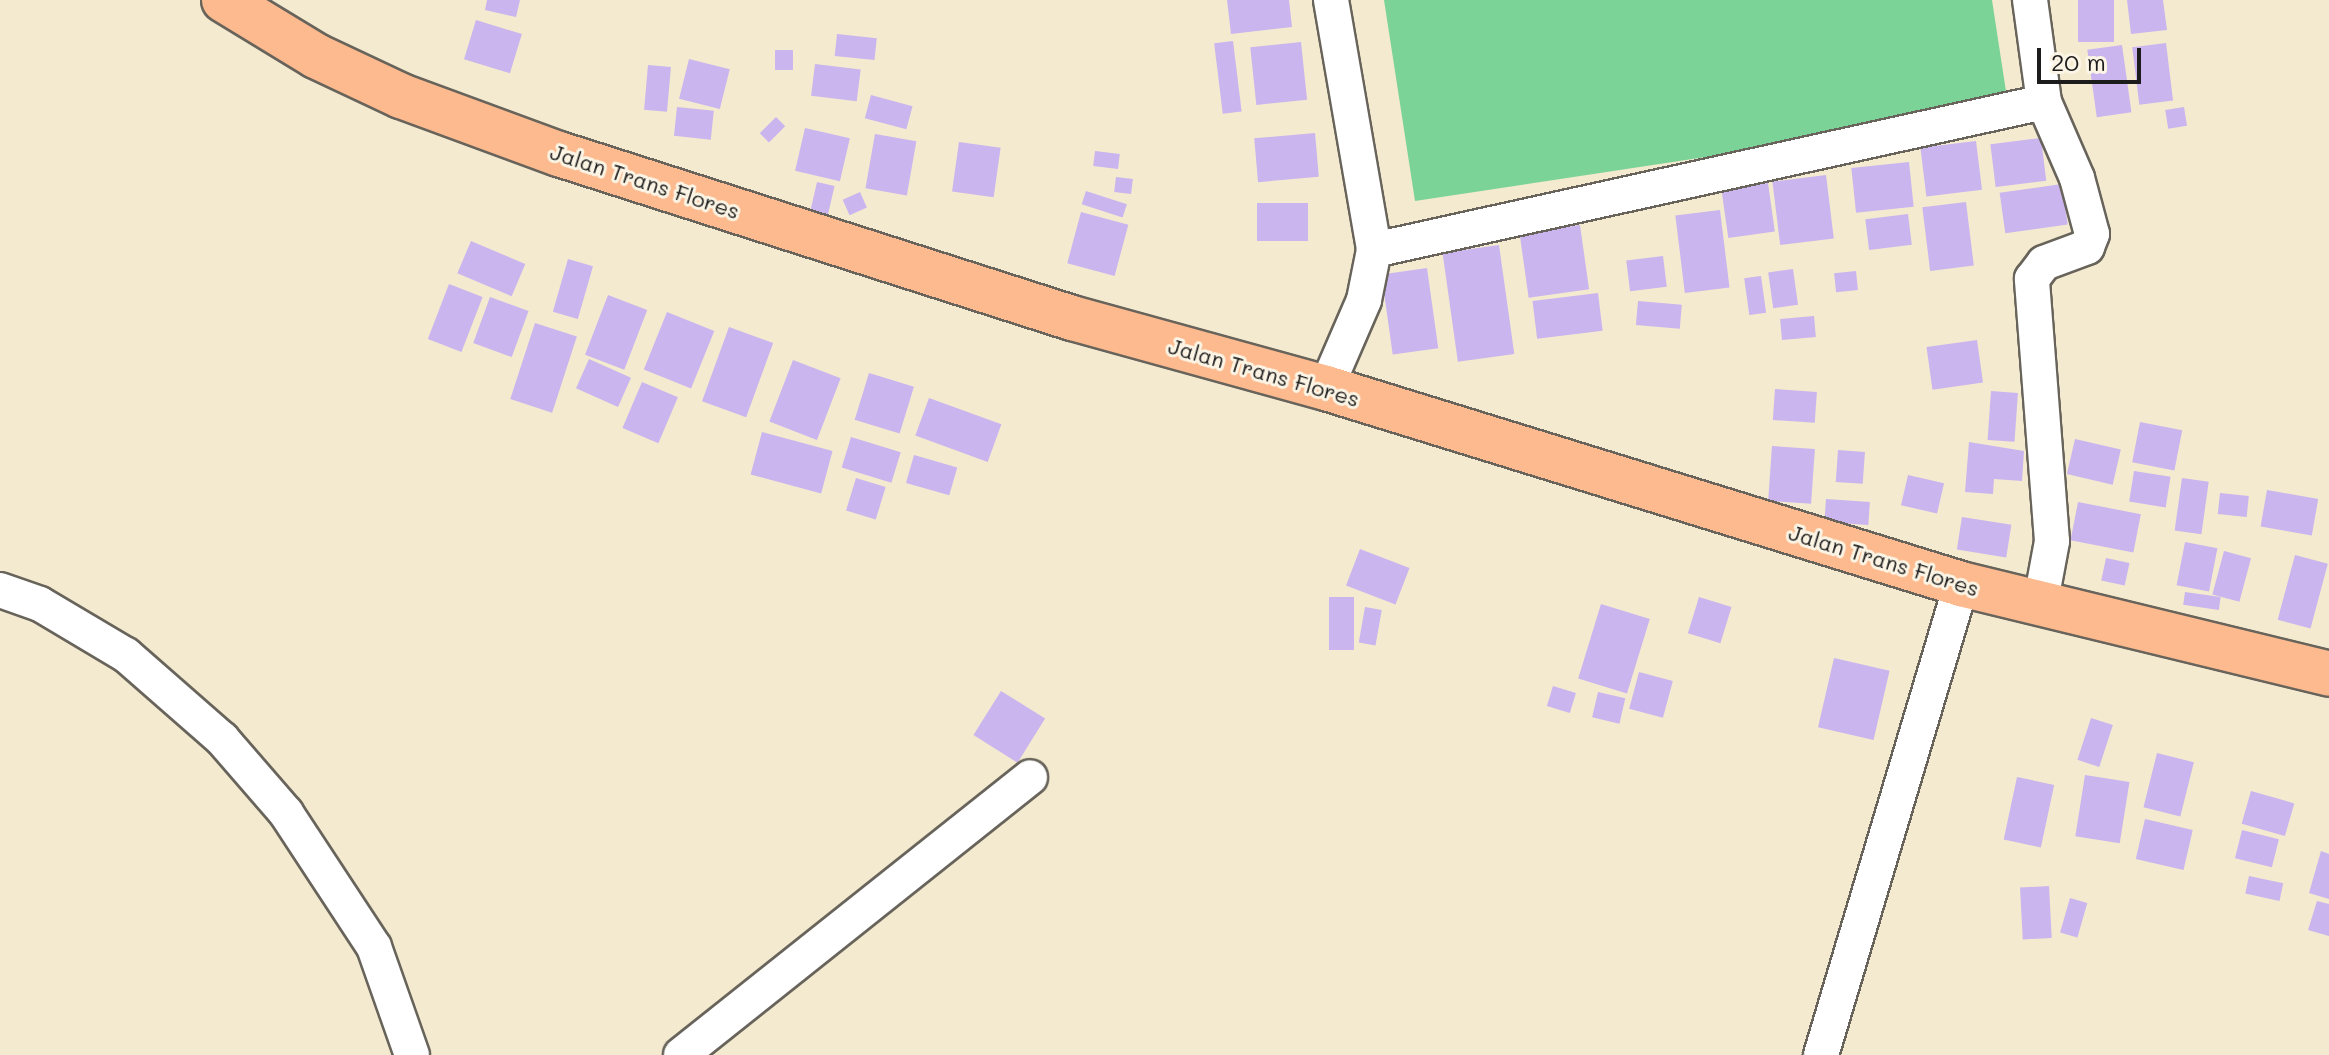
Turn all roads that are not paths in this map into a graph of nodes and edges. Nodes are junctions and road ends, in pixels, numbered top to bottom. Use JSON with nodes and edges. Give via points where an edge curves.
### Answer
{"nodes":[{"id":1,"x":224,"y":0,"type":"edge"},
{"id":2,"x":1331,"y":0,"type":"edge"},
{"id":3,"x":2030,"y":0,"type":"edge"},
{"id":4,"x":2044,"y":102,"type":"junction"},
{"id":5,"x":1374,"y":250,"type":"junction"},
{"id":6,"x":1326,"y":388,"type":"junction"},
{"id":7,"x":1961,"y":584,"type":"junction"},
{"id":8,"x":0,"y":590,"type":"edge"},
{"id":9,"x":2040,"y":606,"type":"junction"},
{"id":10,"x":2329,"y":674,"type":"edge"},
{"id":11,"x":1030,"y":777,"type":"dead end"},
{"id":12,"x":412,"y":1055,"type":"edge"},
{"id":13,"x":681,"y":1055,"type":"edge"},
{"id":14,"x":1821,"y":1055,"type":"edge"}],
"edges":[{"from":1,"to":6,"type":"highway","name":"Jalan Trans Flores","via":[[316,56],[387,90],[559,154],[1072,318]]},
{"from":2,"to":5,"type":"street"},
{"from":3,"to":4,"type":"street"},
{"from":4,"to":5,"type":"street"},
{"from":4,"to":9,"type":"street","via":[[2077,178],[2092,234],[2087,247],[2044,263],[2032,279],[2052,541]]},
{"from":5,"to":6,"type":"street","via":[[1364,300]]},
{"from":6,"to":7,"type":"highway","name":"Jalan Trans Flores"},
{"from":7,"to":9,"type":"highway","name":"Jalan Trans Flores"},
{"from":7,"to":14,"type":"street"},
{"from":8,"to":12,"type":"street","via":[[40,604],[126,655],[222,739],[286,813],[374,947]]},
{"from":9,"to":10,"type":"highway","name":"Jalan Trans Flores"},
{"from":11,"to":13,"type":"street"}]}
